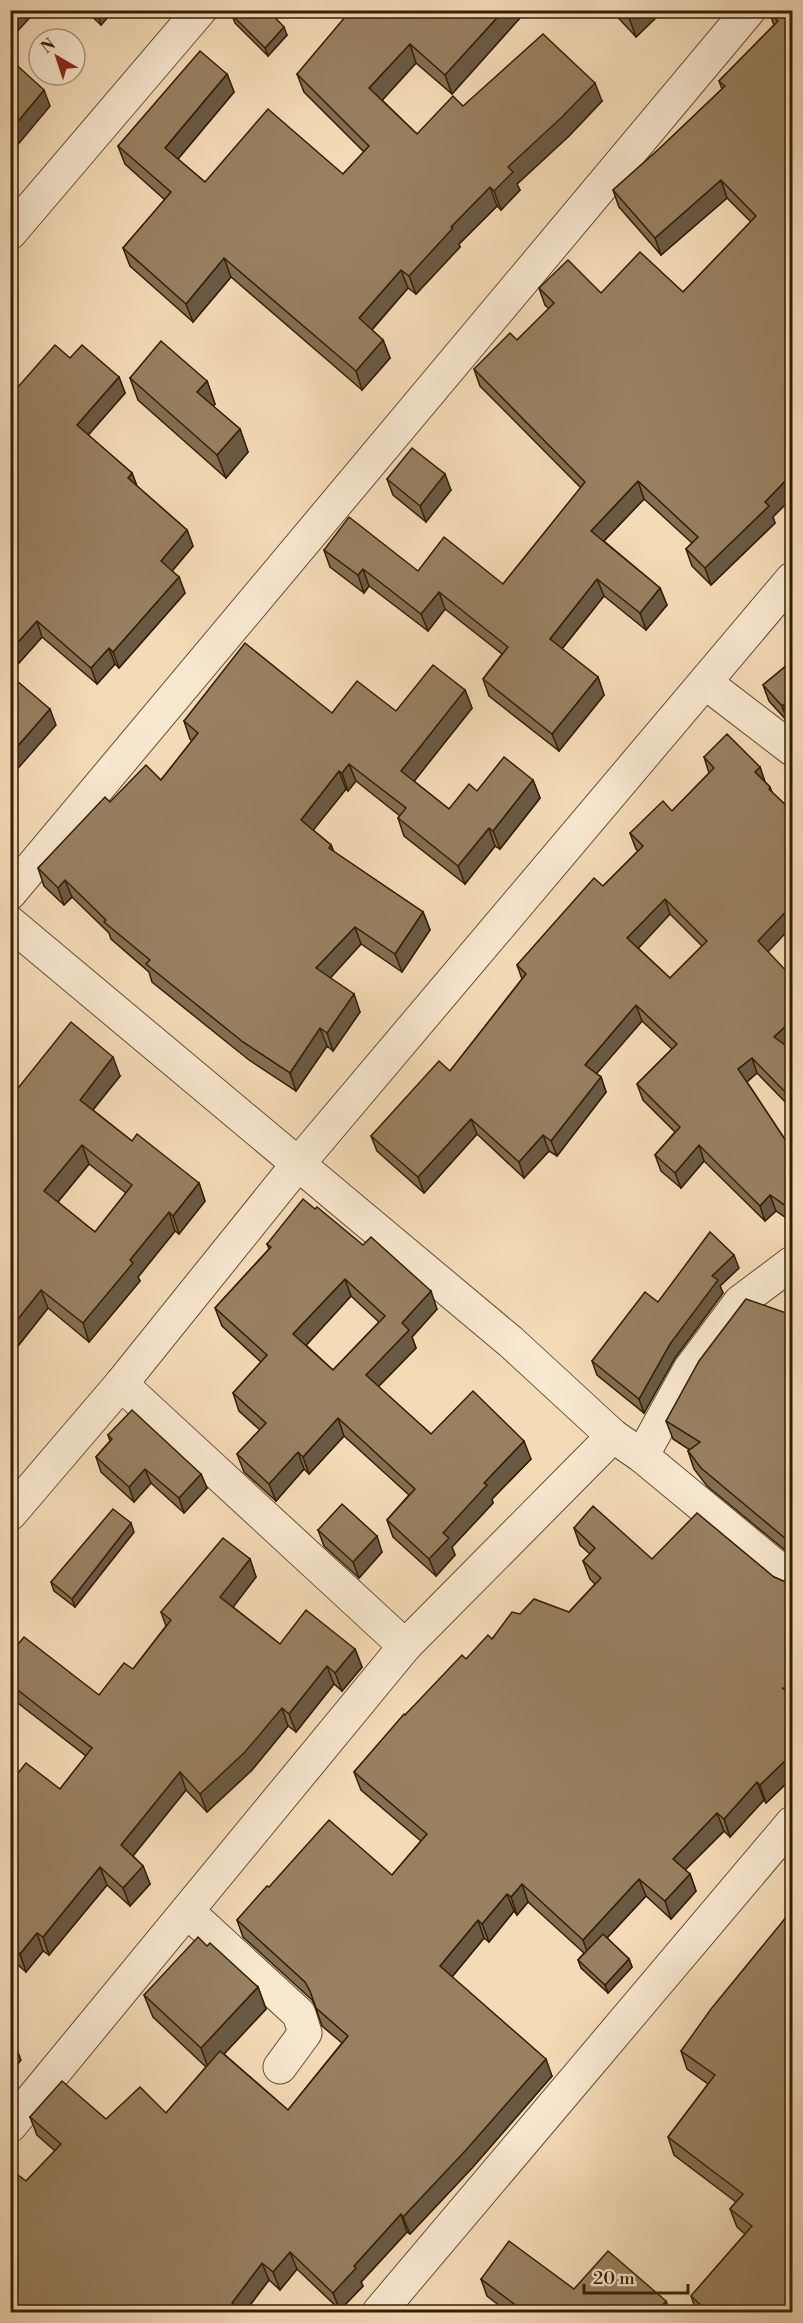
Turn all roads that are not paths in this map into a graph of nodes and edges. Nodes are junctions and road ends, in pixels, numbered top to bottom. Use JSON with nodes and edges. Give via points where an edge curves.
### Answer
{"nodes":[{"id":1,"x":749,"y":10,"type":"edge"},
{"id":2,"x":183,"y":16,"type":"edge"},
{"id":3,"x":10,"y":233,"type":"edge"},
{"id":4,"x":792,"y":579,"type":"edge"},
{"id":5,"x":706,"y":682,"type":"junction"},
{"id":6,"x":792,"y":749,"type":"edge"},
{"id":7,"x":10,"y":893,"type":"edge"},
{"id":8,"x":10,"y":923,"type":"edge"},
{"id":9,"x":298,"y":1164,"type":"junction"},
{"id":10,"x":792,"y":1263,"type":"edge"},
{"id":11,"x":121,"y":1384,"type":"junction"},
{"id":12,"x":613,"y":1436,"type":"junction"},
{"id":13,"x":642,"y":1456,"type":"junction"},
{"id":14,"x":10,"y":1514,"type":"edge"},
{"id":15,"x":792,"y":1580,"type":"edge"},
{"id":16,"x":405,"y":1646,"type":"junction"},
{"id":17,"x":792,"y":1823,"type":"edge"},
{"id":18,"x":187,"y":1911,"type":"junction"},
{"id":19,"x":280,"y":2067,"type":"dead end"},
{"id":20,"x":10,"y":2126,"type":"edge"},
{"id":21,"x":379,"y":2313,"type":"edge"}],
"edges":[{"from":1,"to":7,"type":"street"},
{"from":2,"to":3,"type":"street"},
{"from":4,"to":5,"type":"street"},
{"from":5,"to":6,"type":"street"},
{"from":5,"to":9,"type":"street"},
{"from":8,"to":9,"type":"street"},
{"from":9,"to":11,"type":"street"},
{"from":9,"to":12,"type":"street","via":[[511,1342]]},
{"from":10,"to":13,"type":"street","via":[[740,1302],[690,1369]]},
{"from":11,"to":14,"type":"street"},
{"from":11,"to":16,"type":"street"},
{"from":12,"to":13,"type":"street"},
{"from":12,"to":16,"type":"street"},
{"from":13,"to":15,"type":"street"},
{"from":16,"to":18,"type":"street"},
{"from":17,"to":21,"type":"street"},
{"from":18,"to":19,"type":"street","via":[[299,2013],[305,2033]]},
{"from":18,"to":20,"type":"street"}]}
